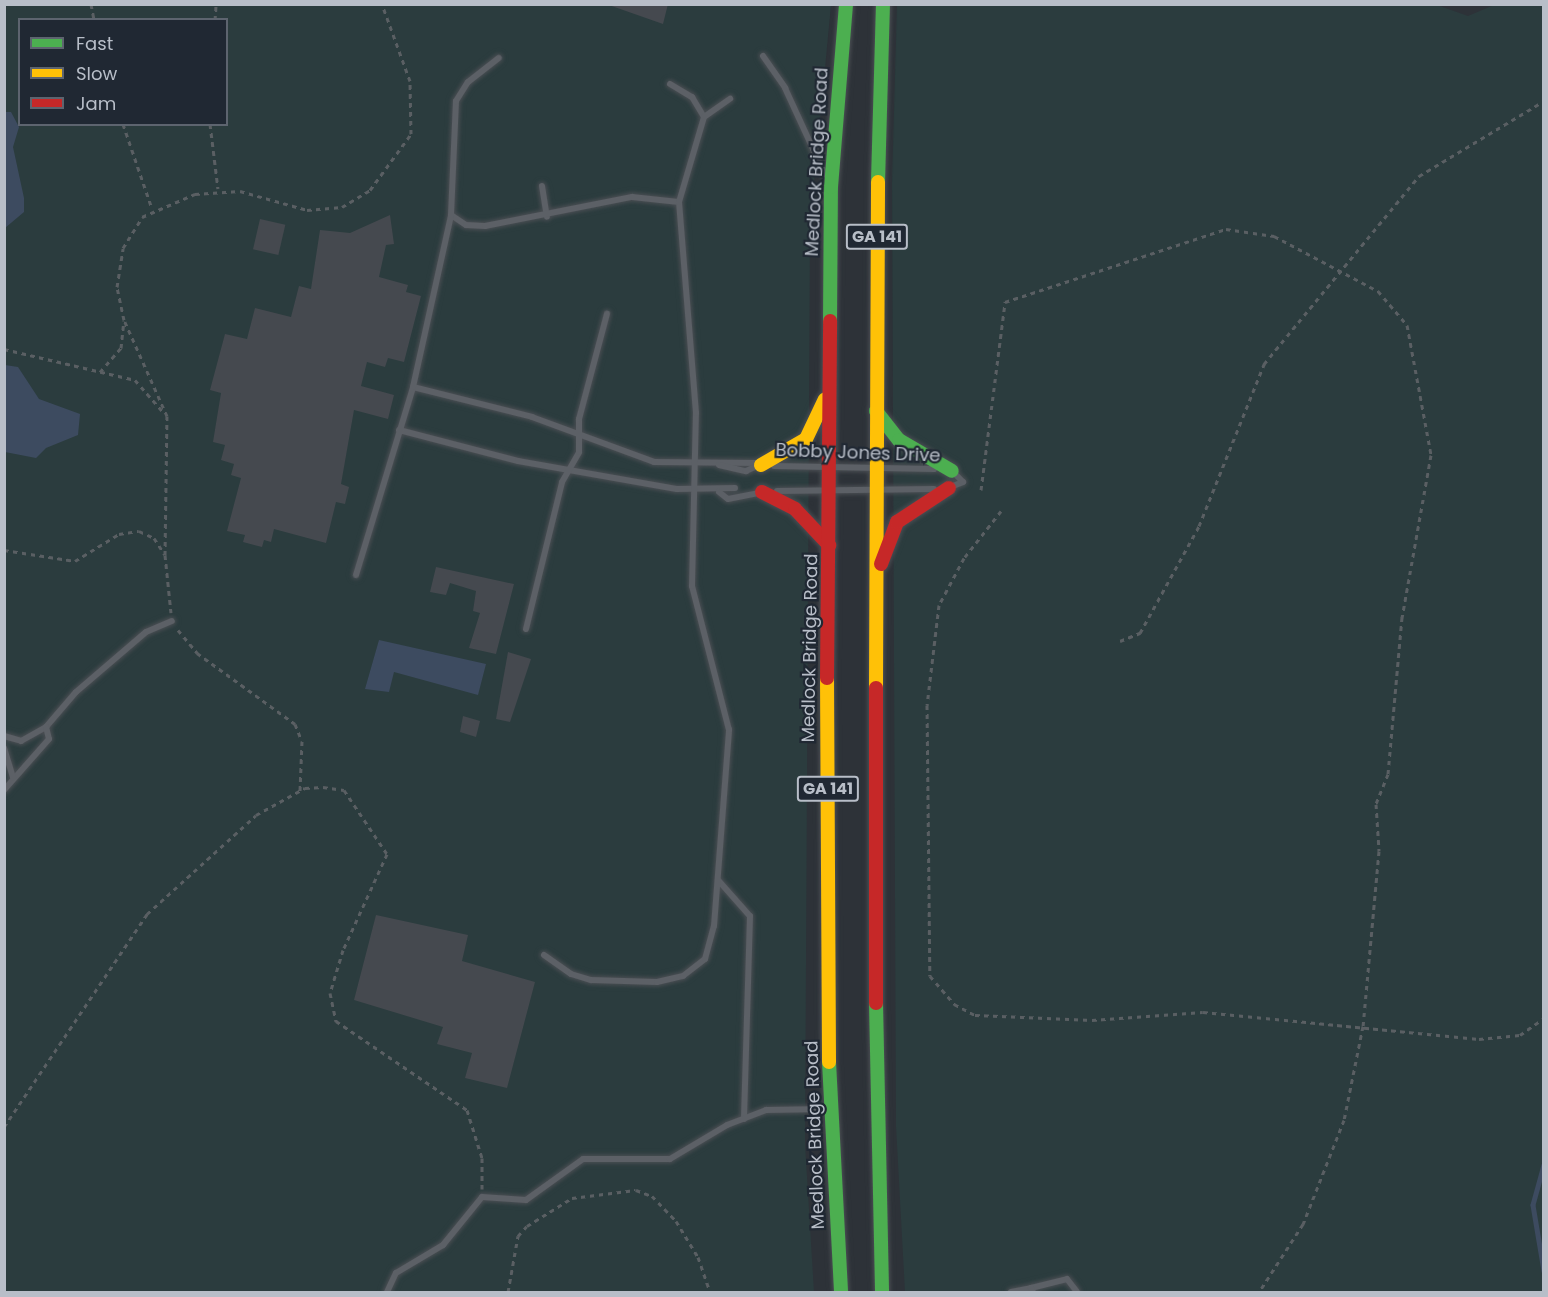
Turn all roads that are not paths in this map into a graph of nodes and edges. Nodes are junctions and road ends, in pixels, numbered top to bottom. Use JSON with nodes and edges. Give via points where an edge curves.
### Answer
{"nodes":[{"id":1,"x":846,"y":4,"type":"edge"},
{"id":2,"x":883,"y":4,"type":"edge"},
{"id":3,"x":763,"y":56,"type":"dead end"},
{"id":4,"x":499,"y":58,"type":"dead end"},
{"id":5,"x":670,"y":84,"type":"dead end"},
{"id":6,"x":730,"y":99,"type":"dead end"},
{"id":7,"x":704,"y":117,"type":"junction"},
{"id":8,"x":542,"y":186,"type":"dead end"},
{"id":9,"x":831,"y":187,"type":"junction"},
{"id":10,"x":679,"y":202,"type":"junction"},
{"id":11,"x":451,"y":215,"type":"junction"},
{"id":12,"x":547,"y":217,"type":"junction"},
{"id":13,"x":607,"y":315,"type":"dead end"},
{"id":14,"x":829,"y":381,"type":"junction"},
{"id":15,"x":413,"y":387,"type":"junction"},
{"id":16,"x":876,"y":411,"type":"junction"},
{"id":17,"x":399,"y":430,"type":"junction"},
{"id":18,"x":581,"y":438,"type":"junction"},
{"id":19,"x":718,"y":465,"type":"junction"},
{"id":20,"x":696,"y":466,"type":"junction"},
{"id":21,"x":570,"y":468,"type":"junction"},
{"id":22,"x":761,"y":469,"type":"junction"},
{"id":23,"x":830,"y":470,"type":"junction"},
{"id":24,"x":876,"y":470,"type":"junction"},
{"id":25,"x":952,"y":471,"type":"junction"},
{"id":26,"x":762,"y":487,"type":"junction"},
{"id":27,"x":735,"y":488,"type":"dead end"},
{"id":28,"x":747,"y":488,"type":"dead end"},
{"id":29,"x":830,"y":488,"type":"junction"},
{"id":30,"x":949,"y":488,"type":"junction"},
{"id":31,"x":876,"y":489,"type":"junction"},
{"id":32,"x":695,"y":492,"type":"junction"},
{"id":33,"x":719,"y":492,"type":"junction"},
{"id":34,"x":829,"y":545,"type":"junction"},
{"id":35,"x":356,"y":575,"type":"dead end"},
{"id":36,"x":876,"y":582,"type":"junction"},
{"id":37,"x":172,"y":621,"type":"dead end"},
{"id":38,"x":526,"y":629,"type":"dead end"},
{"id":39,"x":46,"y":728,"type":"junction"},
{"id":40,"x":4,"y":736,"type":"edge"},
{"id":41,"x":4,"y":748,"type":"edge"},
{"id":42,"x":13,"y":778,"type":"junction"},
{"id":43,"x":4,"y":790,"type":"edge"},
{"id":44,"x":718,"y":880,"type":"junction"},
{"id":45,"x":544,"y":955,"type":"dead end"},
{"id":46,"x":829,"y":1108,"type":"junction"},
{"id":47,"x":744,"y":1119,"type":"junction"},
{"id":48,"x":1032,"y":1290,"type":"edge"},
{"id":49,"x":387,"y":1293,"type":"edge"},
{"id":50,"x":841,"y":1293,"type":"edge"},
{"id":51,"x":882,"y":1293,"type":"edge"},
{"id":52,"x":1011,"y":1293,"type":"edge"},
{"id":53,"x":1077,"y":1293,"type":"edge"}],
"edges":[{"from":1,"to":9,"type":"highway","name":"Medlock Bridge Road","number":"GA 141"},
{"from":2,"to":16,"type":"highway","number":"GA 141","via":[[878,58]]},
{"from":3,"to":9,"type":"lane","via":[[785,88]]},
{"from":4,"to":11,"type":"lane","via":[[468,82],[456,101]]},
{"from":5,"to":7,"type":"lane","via":[[692,97]]},
{"from":6,"to":7,"type":"lane"},
{"from":7,"to":10,"type":"lane"},
{"from":8,"to":12,"type":"lane"},
{"from":9,"to":14,"type":"highway","name":"Medlock Bridge Road","number":"GA 141"},
{"from":10,"to":12,"type":"lane","via":[[632,197]]},
{"from":10,"to":20,"type":"lane"},
{"from":11,"to":12,"type":"lane","via":[[466,225],[485,226]]},
{"from":11,"to":15,"type":"lane"},
{"from":13,"to":18,"type":"lane","via":[[579,419]]},
{"from":14,"to":22,"type":"highway","via":[[806,439]]},
{"from":14,"to":23,"type":"highway","name":"Medlock Bridge Road","number":"GA 141"},
{"from":15,"to":17,"type":"lane"},
{"from":15,"to":18,"type":"lane","name":"Bobby Jones Drive","via":[[532,417]]},
{"from":16,"to":24,"type":"highway","number":"GA 141"},
{"from":16,"to":25,"type":"highway","via":[[899,440]]},
{"from":17,"to":21,"type":"lane","name":"Bobby Jones Drive","via":[[518,461]]},
{"from":17,"to":35,"type":"lane"},
{"from":18,"to":20,"type":"lane","name":"Bobby Jones Drive","via":[[654,462]]},
{"from":18,"to":21,"type":"lane"},
{"from":19,"to":20,"type":"lane","name":"Bobby Jones Drive"},
{"from":19,"to":22,"type":"lane","name":"Bobby Jones Drive","via":[[746,471]]},
{"from":19,"to":22,"type":"lane","name":"Bobby Jones Drive","via":[[738,459]]},
{"from":20,"to":32,"type":"lane"},
{"from":21,"to":32,"type":"lane","name":"Bobby Jones Drive"},
{"from":21,"to":38,"type":"lane","via":[[541,558]]},
{"from":22,"to":23,"type":"lane","name":"Bobby Jones Drive"},
{"from":23,"to":24,"type":"lane","name":"Bobby Jones Drive"},
{"from":23,"to":29,"type":"highway","name":"Medlock Bridge Road","number":"GA 141"},
{"from":24,"to":25,"type":"lane","name":"Bobby Jones Drive"},
{"from":24,"to":31,"type":"highway","number":"GA 141"},
{"from":25,"to":30,"type":"lane","name":"Bobby Jones Drive","via":[[963,482]]},
{"from":26,"to":28,"type":"lane","name":"Bobby Jones Drive"},
{"from":26,"to":29,"type":"lane","name":"Bobby Jones Drive"},
{"from":26,"to":33,"type":"lane","name":"Bobby Jones Drive","via":[[749,499],[728,500]]},
{"from":26,"to":34,"type":"highway","via":[[795,509]]},
{"from":27,"to":33,"type":"lane","name":"Bobby Jones Drive"},
{"from":29,"to":31,"type":"lane","name":"Bobby Jones Drive"},
{"from":29,"to":34,"type":"highway","name":"Medlock Bridge Road","number":"GA 141"},
{"from":30,"to":31,"type":"lane","name":"Bobby Jones Drive"},
{"from":30,"to":36,"type":"highway","via":[[897,522]]},
{"from":31,"to":36,"type":"highway","number":"GA 141"},
{"from":32,"to":33,"type":"lane","name":"Bobby Jones Drive"},
{"from":32,"to":44,"type":"lane","via":[[692,586],[729,730]]},
{"from":34,"to":46,"type":"highway","name":"Medlock Bridge Road","number":"GA 141"},
{"from":36,"to":51,"type":"highway","number":"GA 141","via":[[876,1169]]},
{"from":37,"to":39,"type":"lane","via":[[146,632],[76,692]]},
{"from":39,"to":40,"type":"lane","via":[[21,741]]},
{"from":39,"to":42,"type":"lane","via":[[49,740]]},
{"from":41,"to":42,"type":"lane"},
{"from":42,"to":43,"type":"lane"},
{"from":44,"to":45,"type":"lane","via":[[705,959],[683,976],[657,982],[591,980],[571,974]]},
{"from":44,"to":47,"type":"lane","via":[[750,916]]},
{"from":46,"to":47,"type":"lane","via":[[766,1110]]},
{"from":46,"to":50,"type":"highway","name":"Medlock Bridge Road","number":"GA 141"},
{"from":47,"to":49,"type":"lane","via":[[670,1159],[583,1159],[526,1200],[482,1197],[442,1245],[396,1274]]},
{"from":48,"to":52,"type":"lane"},
{"from":48,"to":53,"type":"lane","via":[[1067,1279]]}]}
